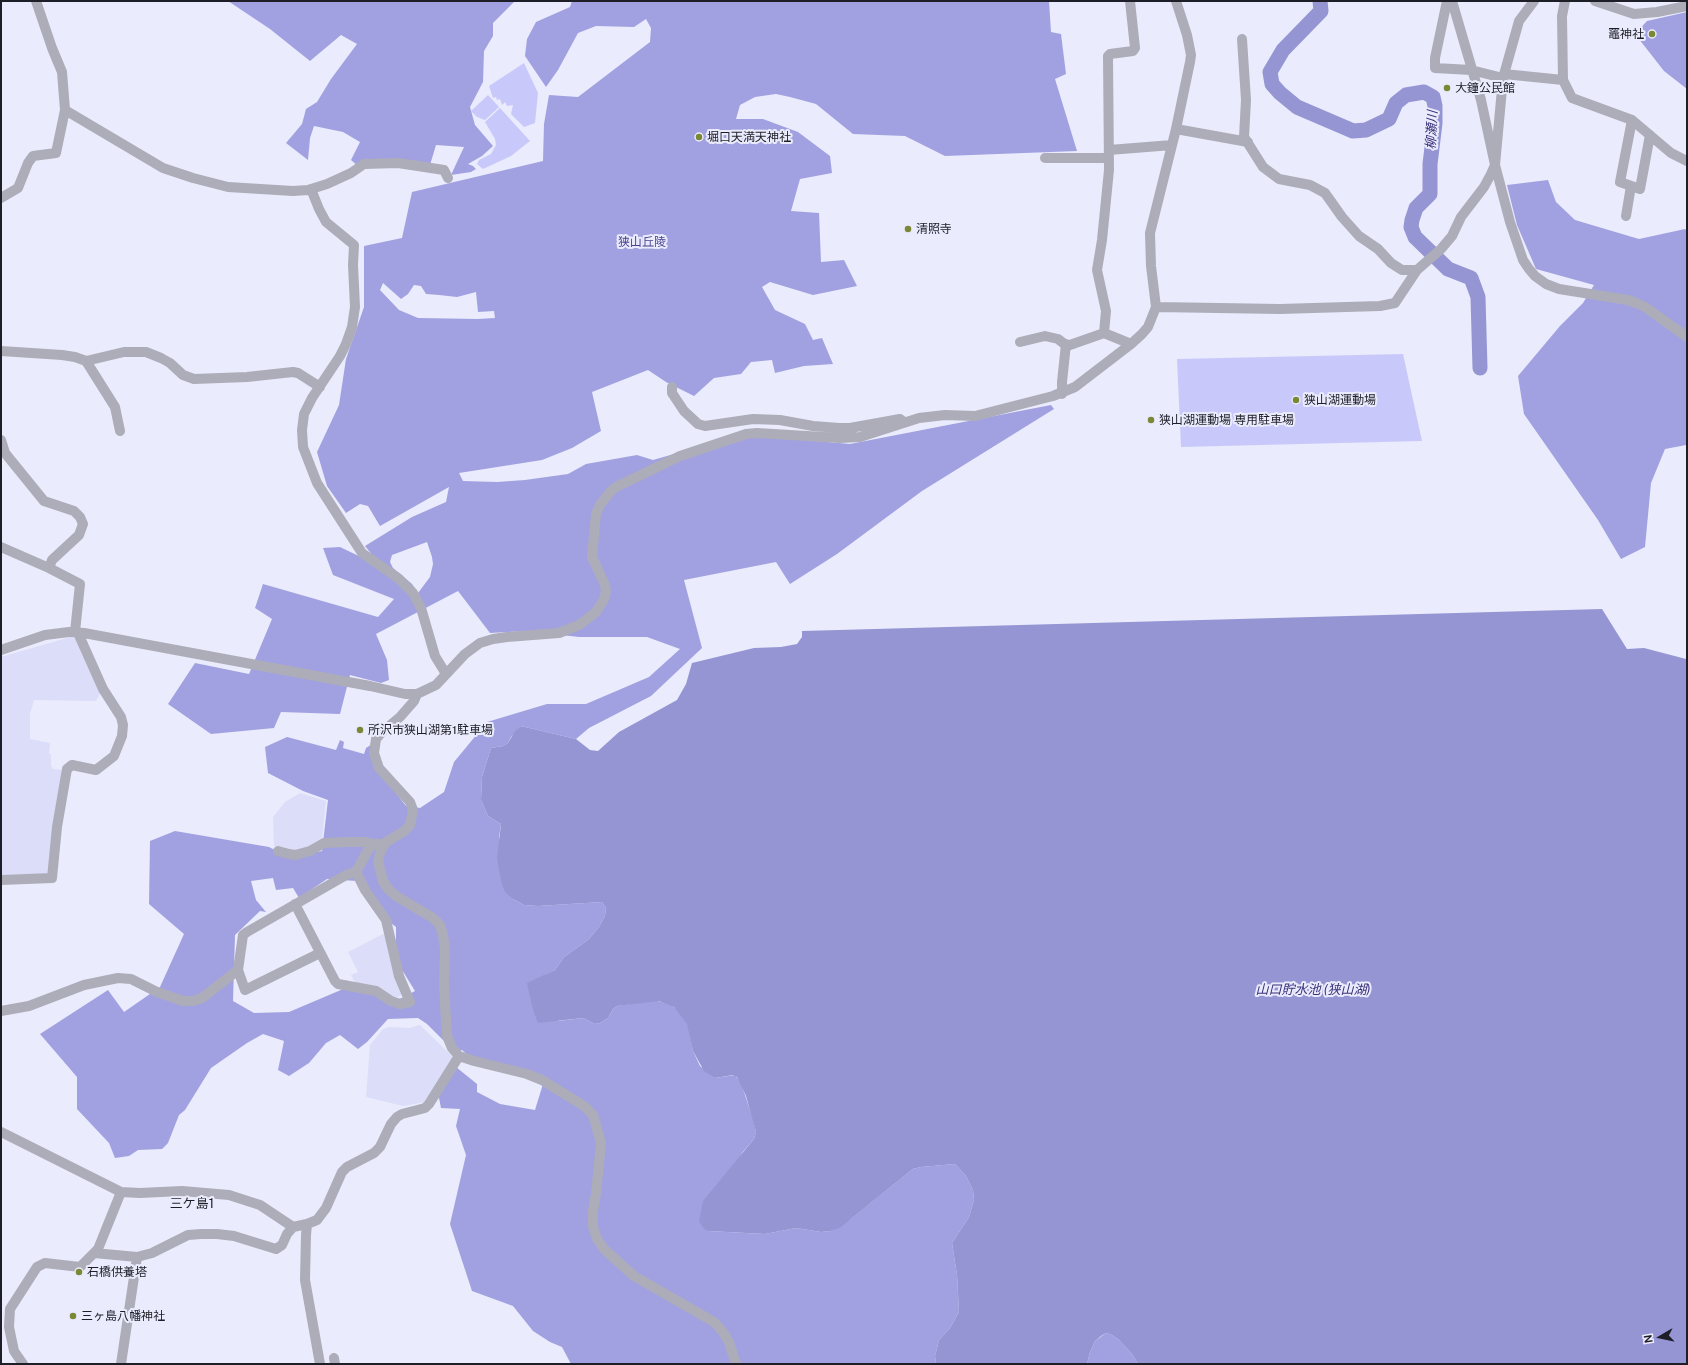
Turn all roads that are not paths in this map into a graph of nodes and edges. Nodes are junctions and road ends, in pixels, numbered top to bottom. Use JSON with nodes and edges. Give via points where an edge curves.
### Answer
{"nodes":[{"id":1,"x":36,"y":1,"type":"edge"},
{"id":2,"x":1130,"y":1,"type":"edge"},
{"id":3,"x":1176,"y":1,"type":"edge"},
{"id":4,"x":1447,"y":1,"type":"edge"},
{"id":5,"x":1452,"y":1,"type":"edge"},
{"id":6,"x":1534,"y":1,"type":"edge"},
{"id":7,"x":1565,"y":1,"type":"edge"},
{"id":8,"x":1595,"y":1,"type":"edge"},
{"id":9,"x":1687,"y":6,"type":"edge"},
{"id":10,"x":1242,"y":39,"type":"dead end"},
{"id":11,"x":1471,"y":70,"type":"junction"},
{"id":12,"x":1504,"y":76,"type":"junction"},
{"id":13,"x":1563,"y":80,"type":"junction"},
{"id":14,"x":65,"y":110,"type":"junction"},
{"id":15,"x":1632,"y":120,"type":"junction"},
{"id":16,"x":1176,"y":128,"type":"junction"},
{"id":17,"x":1650,"y":135,"type":"junction"},
{"id":18,"x":1248,"y":142,"type":"junction"},
{"id":19,"x":1172,"y":145,"type":"junction"},
{"id":20,"x":1109,"y":154,"type":"junction"},
{"id":21,"x":1045,"y":158,"type":"dead end"},
{"id":22,"x":1687,"y":161,"type":"edge"},
{"id":23,"x":1495,"y":165,"type":"junction"},
{"id":24,"x":448,"y":178,"type":"dead end"},
{"id":25,"x":1631,"y":186,"type":"junction"},
{"id":26,"x":310,"y":189,"type":"junction"},
{"id":27,"x":1,"y":198,"type":"edge"},
{"id":28,"x":1626,"y":216,"type":"dead end"},
{"id":29,"x":1417,"y":270,"type":"junction"},
{"id":30,"x":1156,"y":307,"type":"junction"},
{"id":31,"x":1104,"y":333,"type":"junction"},
{"id":32,"x":1687,"y":337,"type":"edge"},
{"id":33,"x":1020,"y":342,"type":"dead end"},
{"id":34,"x":1066,"y":344,"type":"junction"},
{"id":35,"x":1131,"y":344,"type":"junction"},
{"id":36,"x":1,"y":350,"type":"edge"},
{"id":37,"x":86,"y":361,"type":"junction"},
{"id":38,"x":320,"y":387,"type":"junction"},
{"id":39,"x":672,"y":387,"type":"dead end"},
{"id":40,"x":1062,"y":394,"type":"junction"},
{"id":41,"x":906,"y":423,"type":"junction"},
{"id":42,"x":120,"y":431,"type":"dead end"},
{"id":43,"x":1,"y":440,"type":"edge"},
{"id":44,"x":1,"y":547,"type":"edge"},
{"id":45,"x":49,"y":568,"type":"junction"},
{"id":46,"x":77,"y":633,"type":"junction"},
{"id":47,"x":1,"y":650,"type":"edge"},
{"id":48,"x":446,"y":674,"type":"junction"},
{"id":49,"x":417,"y":694,"type":"junction"},
{"id":50,"x":386,"y":842,"type":"junction"},
{"id":51,"x":373,"y":844,"type":"junction"},
{"id":52,"x":278,"y":850,"type":"dead end"},
{"id":53,"x":356,"y":872,"type":"junction"},
{"id":54,"x":1,"y":880,"type":"edge"},
{"id":55,"x":295,"y":904,"type":"junction"},
{"id":56,"x":320,"y":953,"type":"junction"},
{"id":57,"x":238,"y":970,"type":"junction"},
{"id":58,"x":1,"y":1011,"type":"edge"},
{"id":59,"x":460,"y":1056,"type":"junction"},
{"id":60,"x":1,"y":1132,"type":"edge"},
{"id":61,"x":121,"y":1192,"type":"junction"},
{"id":62,"x":307,"y":1224,"type":"junction"},
{"id":63,"x":293,"y":1227,"type":"junction"},
{"id":64,"x":94,"y":1253,"type":"junction"},
{"id":65,"x":137,"y":1257,"type":"junction"},
{"id":66,"x":23,"y":1364,"type":"edge"},
{"id":67,"x":121,"y":1364,"type":"edge"},
{"id":68,"x":320,"y":1364,"type":"edge"},
{"id":69,"x":736,"y":1364,"type":"edge"}],
"edges":[{"from":1,"to":14,"type":"street","via":[[62,72]]},
{"from":2,"to":20,"type":"street","via":[[1136,48],[1133,52],[1108,56]]},
{"from":3,"to":16,"type":"street","via":[[1190,54],[1189,75]]},
{"from":4,"to":11,"type":"street","via":[[1435,68]]},
{"from":5,"to":11,"type":"street"},
{"from":6,"to":12,"type":"street","via":[[1519,21]]},
{"from":7,"to":13,"type":"street","via":[[1562,16]]},
{"from":8,"to":9,"type":"street","via":[[1634,14]]},
{"from":10,"to":18,"type":"street","via":[[1246,100],[1244,136]]},
{"from":11,"to":12,"type":"street"},
{"from":11,"to":23,"type":"street","via":[[1481,100]]},
{"from":12,"to":13,"type":"street"},
{"from":12,"to":23,"type":"street"},
{"from":13,"to":15,"type":"street","via":[[1572,98]]},
{"from":14,"to":26,"type":"street","via":[[163,168],[193,178],[228,187],[293,191]]},
{"from":14,"to":27,"type":"street","via":[[56,153],[33,156],[18,188]]},
{"from":15,"to":17,"type":"street"},
{"from":15,"to":25,"type":"street","via":[[1620,182]]},
{"from":16,"to":18,"type":"street"},
{"from":16,"to":19,"type":"street"},
{"from":17,"to":22,"type":"street","via":[[1671,153]]},
{"from":17,"to":25,"type":"street","via":[[1640,189]]},
{"from":18,"to":29,"type":"street","via":[[1262,167],[1279,179],[1310,185],[1325,193],[1359,236],[1378,249],[1391,263],[1402,270]]},
{"from":19,"to":20,"type":"street"},
{"from":19,"to":30,"type":"street","via":[[1150,232]]},
{"from":20,"to":21,"type":"street"},
{"from":20,"to":31,"type":"street","via":[[1097,270],[1106,312]]},
{"from":23,"to":29,"type":"street","via":[[1484,187],[1461,217],[1452,236]]},
{"from":23,"to":32,"type":"street","via":[[1523,260],[1535,276],[1559,289],[1636,303]]},
{"from":24,"to":26,"type":"street","via":[[444,170],[398,162],[364,164],[351,174]]},
{"from":25,"to":28,"type":"street"},
{"from":26,"to":38,"type":"street","via":[[326,222],[354,245],[352,326],[340,356]]},
{"from":29,"to":30,"type":"street","via":[[1395,303],[1388,305],[1280,309]]},
{"from":30,"to":35,"type":"street","via":[[1148,327]]},
{"from":31,"to":34,"type":"street","via":[[1068,346]]},
{"from":31,"to":35,"type":"street"},
{"from":33,"to":34,"type":"street","via":[[1045,336]]},
{"from":34,"to":40,"type":"street"},
{"from":35,"to":40,"type":"street","via":[[1088,378]]},
{"from":36,"to":37,"type":"street","via":[[68,356]]},
{"from":37,"to":38,"type":"street","via":[[124,352],[146,352],[170,363],[183,375],[194,379],[298,372]]},
{"from":37,"to":42,"type":"street","via":[[115,407]]},
{"from":38,"to":48,"type":"street","via":[[304,414],[302,430],[305,456],[316,483],[362,553],[398,578],[413,593],[421,608],[435,656]]},
{"from":39,"to":41,"type":"street","via":[[672,393],[684,411],[698,424],[705,426],[753,418],[839,428],[900,419]]},
{"from":40,"to":41,"type":"street","via":[[975,416],[934,416]]},
{"from":41,"to":48,"type":"street","via":[[853,438],[757,433],[741,435],[680,456],[616,487],[605,497],[596,514],[592,557],[606,592],[596,612],[579,625],[559,633],[487,641],[472,648]]},
{"from":43,"to":45,"type":"street","via":[[5,453],[44,501],[74,511],[83,524],[79,535],[52,560]]},
{"from":44,"to":45,"type":"street"},
{"from":45,"to":46,"type":"street","via":[[80,584]]},
{"from":46,"to":47,"type":"street","via":[[45,635]]},
{"from":46,"to":49,"type":"street","via":[[404,694]]},
{"from":46,"to":54,"type":"street","via":[[103,689],[121,717],[122,736],[114,756],[96,770],[72,765],[68,769],[57,827],[52,878]]},
{"from":48,"to":49,"type":"street","via":[[436,685]]},
{"from":49,"to":50,"type":"street","via":[[400,718],[378,736],[375,747],[378,768],[410,802],[413,810],[410,825]]},
{"from":50,"to":51,"type":"street"},
{"from":50,"to":59,"type":"street","via":[[378,861],[383,880],[396,896],[434,918],[442,930],[445,949],[447,1036],[452,1048]]},
{"from":51,"to":52,"type":"street","via":[[324,843],[310,851],[295,854]]},
{"from":51,"to":53,"type":"street"},
{"from":53,"to":55,"type":"street"},
{"from":53,"to":56,"type":"street","via":[[386,920],[399,976],[410,1002],[400,1004],[376,991],[338,984]]},
{"from":55,"to":56,"type":"street"},
{"from":55,"to":57,"type":"street","via":[[243,935]]},
{"from":56,"to":57,"type":"street","via":[[245,990]]},
{"from":57,"to":58,"type":"street","via":[[202,998],[193,1001],[171,998],[131,979],[118,978],[84,985],[28,1006]]},
{"from":59,"to":62,"type":"street","via":[[430,1104],[396,1118],[390,1124],[380,1147],[342,1172],[326,1208],[317,1220]]},
{"from":59,"to":69,"type":"street","via":[[542,1080],[584,1106],[593,1116],[601,1143],[593,1211],[593,1227],[597,1239],[609,1254],[634,1276],[714,1322],[730,1342]]},
{"from":60,"to":61,"type":"street"},
{"from":61,"to":63,"type":"street","via":[[182,1191],[229,1195],[260,1205]]},
{"from":61,"to":64,"type":"street","via":[[98,1249]]},
{"from":62,"to":63,"type":"street"},
{"from":62,"to":68,"type":"street","via":[[305,1280]]},
{"from":63,"to":65,"type":"street","via":[[282,1245],[276,1249],[234,1236],[201,1234],[188,1235],[152,1253]]},
{"from":64,"to":65,"type":"street"},
{"from":64,"to":66,"type":"street","via":[[80,1266],[45,1263],[37,1267],[10,1309],[9,1328],[14,1351]]},
{"from":65,"to":67,"type":"street"}]}
